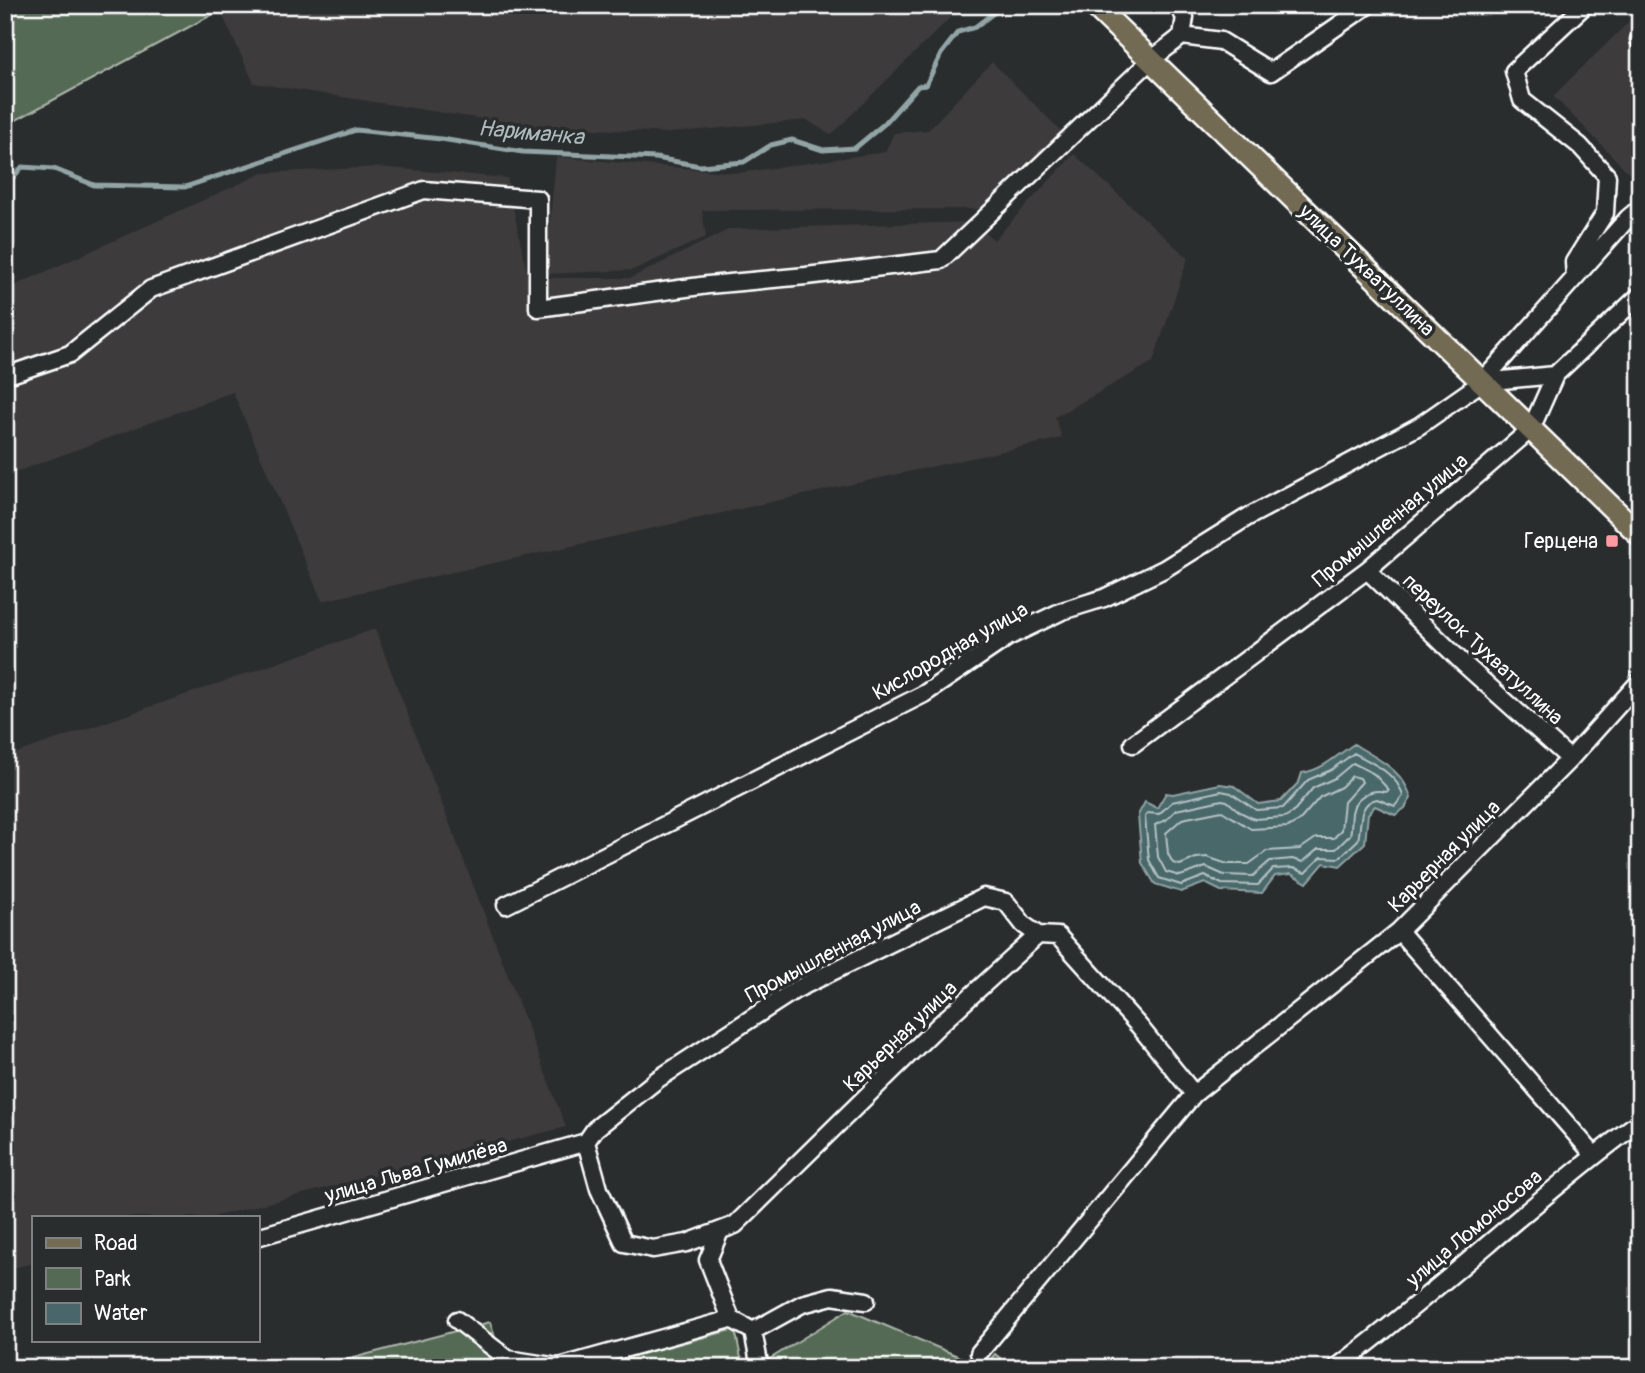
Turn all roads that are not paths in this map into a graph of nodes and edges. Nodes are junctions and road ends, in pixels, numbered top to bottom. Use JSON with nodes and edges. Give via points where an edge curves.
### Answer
{"nodes":[{"id":1,"x":1094,"y":5,"type":"edge"},
{"id":2,"x":1177,"y":5,"type":"edge"},
{"id":3,"x":1368,"y":5,"type":"edge"},
{"id":4,"x":1585,"y":5,"type":"edge"},
{"id":5,"x":1182,"y":36,"type":"junction"},
{"id":6,"x":1151,"y":60,"type":"junction"},
{"id":7,"x":1640,"y":208,"type":"edge"},
{"id":8,"x":1575,"y":278,"type":"junction"},
{"id":9,"x":1640,"y":295,"type":"edge"},
{"id":10,"x":14,"y":373,"type":"dead end"},
{"id":11,"x":1555,"y":375,"type":"junction"},
{"id":12,"x":1482,"y":382,"type":"junction"},
{"id":13,"x":1531,"y":429,"type":"junction"},
{"id":14,"x":1640,"y":535,"type":"edge"},
{"id":15,"x":1367,"y":570,"type":"junction"},
{"id":16,"x":1640,"y":681,"type":"edge"},
{"id":17,"x":1133,"y":744,"type":"dead end"},
{"id":18,"x":1570,"y":759,"type":"junction"},
{"id":19,"x":506,"y":905,"type":"dead end"},
{"id":20,"x":1399,"y":931,"type":"junction"},
{"id":21,"x":1038,"y":935,"type":"junction"},
{"id":22,"x":1194,"y":1094,"type":"junction"},
{"id":23,"x":1640,"y":1121,"type":"edge"},
{"id":24,"x":586,"y":1143,"type":"junction"},
{"id":25,"x":1594,"y":1155,"type":"junction"},
{"id":26,"x":720,"y":1231,"type":"junction"},
{"id":27,"x":259,"y":1236,"type":"edge"},
{"id":28,"x":866,"y":1301,"type":"dead end"},
{"id":29,"x":731,"y":1319,"type":"junction"},
{"id":30,"x":457,"y":1320,"type":"dead end"},
{"id":31,"x":753,"y":1331,"type":"junction"},
{"id":32,"x":979,"y":1353,"type":"dead end"},
{"id":33,"x":760,"y":1368,"type":"edge"},
{"id":34,"x":1336,"y":1368,"type":"edge"}],
"edges":[{"from":1,"to":6,"type":"main road","name":"улица Тухватуллина"},
{"from":2,"to":5,"type":"street","via":[[1185,17]]},
{"from":3,"to":5,"type":"street","via":[[1271,72],[1221,41]]},
{"from":4,"to":8,"type":"street","via":[[1514,71],[1522,100],[1580,146],[1607,176],[1605,214],[1574,262]]},
{"from":5,"to":6,"type":"street"},
{"from":6,"to":10,"type":"street","via":[[941,260],[538,308],[538,199],[424,190],[150,289],[70,354]]},
{"from":6,"to":12,"type":"main road","name":"улица Тухватуллина"},
{"from":7,"to":8,"type":"street","name":"Кислородная улица"},
{"from":8,"to":12,"type":"street","name":"Кислородная улица"},
{"from":9,"to":11,"type":"street","name":"Промышленная улица"},
{"from":11,"to":12,"type":"street"},
{"from":11,"to":13,"type":"street","name":"Промышленная улица"},
{"from":12,"to":13,"type":"main road","name":"улица Тухватуллина"},
{"from":12,"to":19,"type":"street","name":"Кислородная улица","via":[[1419,426],[1246,519],[1164,569],[1008,637],[924,694]]},
{"from":13,"to":14,"type":"main road","name":"улица Тухватуллина"},
{"from":13,"to":15,"type":"street","name":"Промышленная улица"},
{"from":15,"to":17,"type":"street","name":"Промышленная улица"},
{"from":15,"to":18,"type":"street","name":"переулок Тухватуллина"},
{"from":16,"to":18,"type":"street","name":"Карьерная улица"},
{"from":18,"to":20,"type":"street","name":"Карьерная улица"},
{"from":20,"to":22,"type":"street","name":"Карьерная улица"},
{"from":20,"to":25,"type":"street"},
{"from":21,"to":22,"type":"street","via":[[1058,936]]},
{"from":21,"to":24,"type":"street","name":"Промышленная улица","via":[[1006,902],[984,897],[795,990],[657,1079],[595,1129]]},
{"from":21,"to":26,"type":"street","name":"Карьерная улица","via":[[735,1225]]},
{"from":22,"to":32,"type":"street","name":"Карьерная улица"},
{"from":23,"to":25,"type":"street","name":"улица Ломоносова"},
{"from":24,"to":26,"type":"street","name":"Карьерная улица","via":[[609,1214],[624,1242],[653,1249]]},
{"from":24,"to":27,"type":"street","name":"улица Льва Гумилёва"},
{"from":25,"to":34,"type":"street","name":"улица Ломоносова"},
{"from":26,"to":29,"type":"street","via":[[708,1260]]},
{"from":28,"to":31,"type":"street","via":[[832,1296],[802,1304]]},
{"from":29,"to":30,"type":"street","via":[[559,1367],[508,1359]]},
{"from":29,"to":31,"type":"street"},
{"from":31,"to":33,"type":"street"}]}
